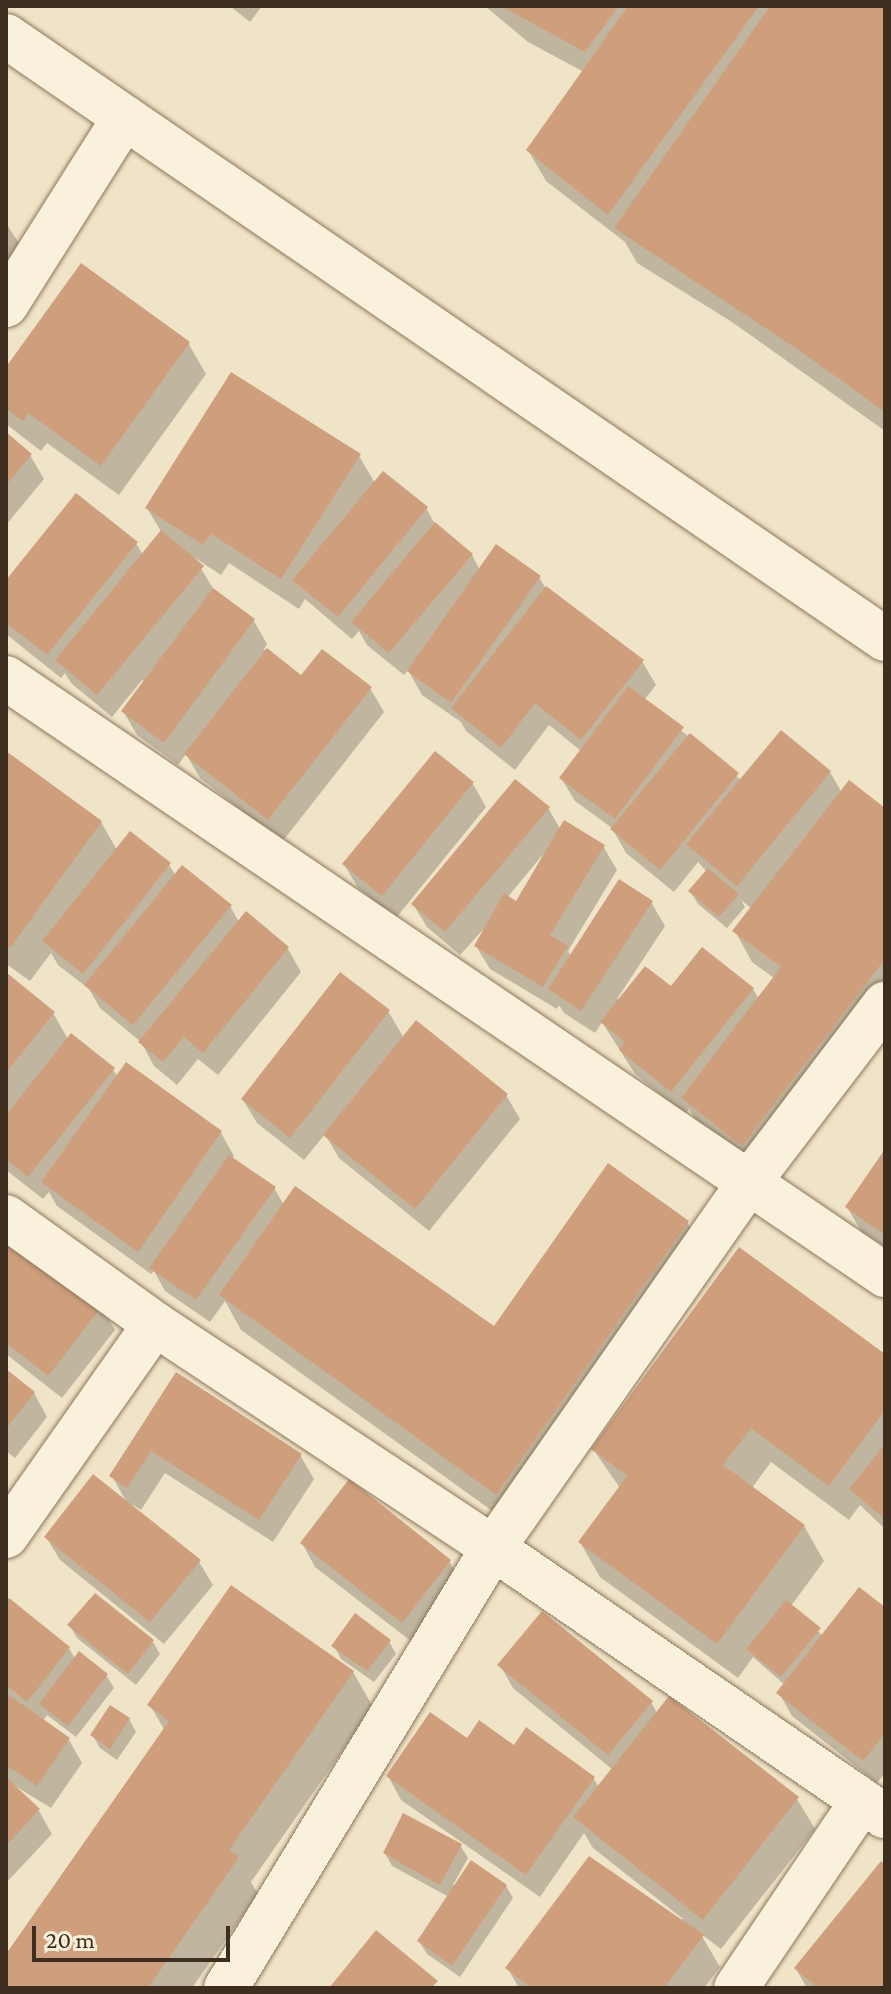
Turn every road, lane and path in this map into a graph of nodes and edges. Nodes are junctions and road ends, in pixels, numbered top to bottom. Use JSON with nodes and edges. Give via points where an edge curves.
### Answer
{"nodes":[{"id":1,"x":6,"y":36,"type":"edge"},
{"id":2,"x":125,"y":117,"type":"junction"},
{"id":3,"x":6,"y":305,"type":"edge"},
{"id":4,"x":885,"y":639,"type":"edge"},
{"id":5,"x":6,"y":678,"type":"edge"},
{"id":6,"x":885,"y":1004,"type":"edge"},
{"id":7,"x":750,"y":1181,"type":"junction"},
{"id":8,"x":6,"y":1217,"type":"edge"},
{"id":9,"x":885,"y":1275,"type":"edge"},
{"id":10,"x":155,"y":1324,"type":"junction"},
{"id":11,"x":6,"y":1536,"type":"edge"},
{"id":12,"x":493,"y":1548,"type":"junction"},
{"id":13,"x":874,"y":1808,"type":"edge"},
{"id":14,"x":226,"y":1988,"type":"edge"},
{"id":15,"x":736,"y":1988,"type":"edge"}],
"edges":[{"from":1,"to":2,"type":"street"},
{"from":2,"to":3,"type":"street"},
{"from":2,"to":4,"type":"street"},
{"from":5,"to":7,"type":"street"},
{"from":6,"to":7,"type":"street"},
{"from":7,"to":9,"type":"street"},
{"from":7,"to":12,"type":"street"},
{"from":8,"to":10,"type":"street"},
{"from":10,"to":11,"type":"street"},
{"from":10,"to":12,"type":"street"},
{"from":12,"to":13,"type":"street"},
{"from":12,"to":14,"type":"street"},
{"from":13,"to":15,"type":"street"}]}
